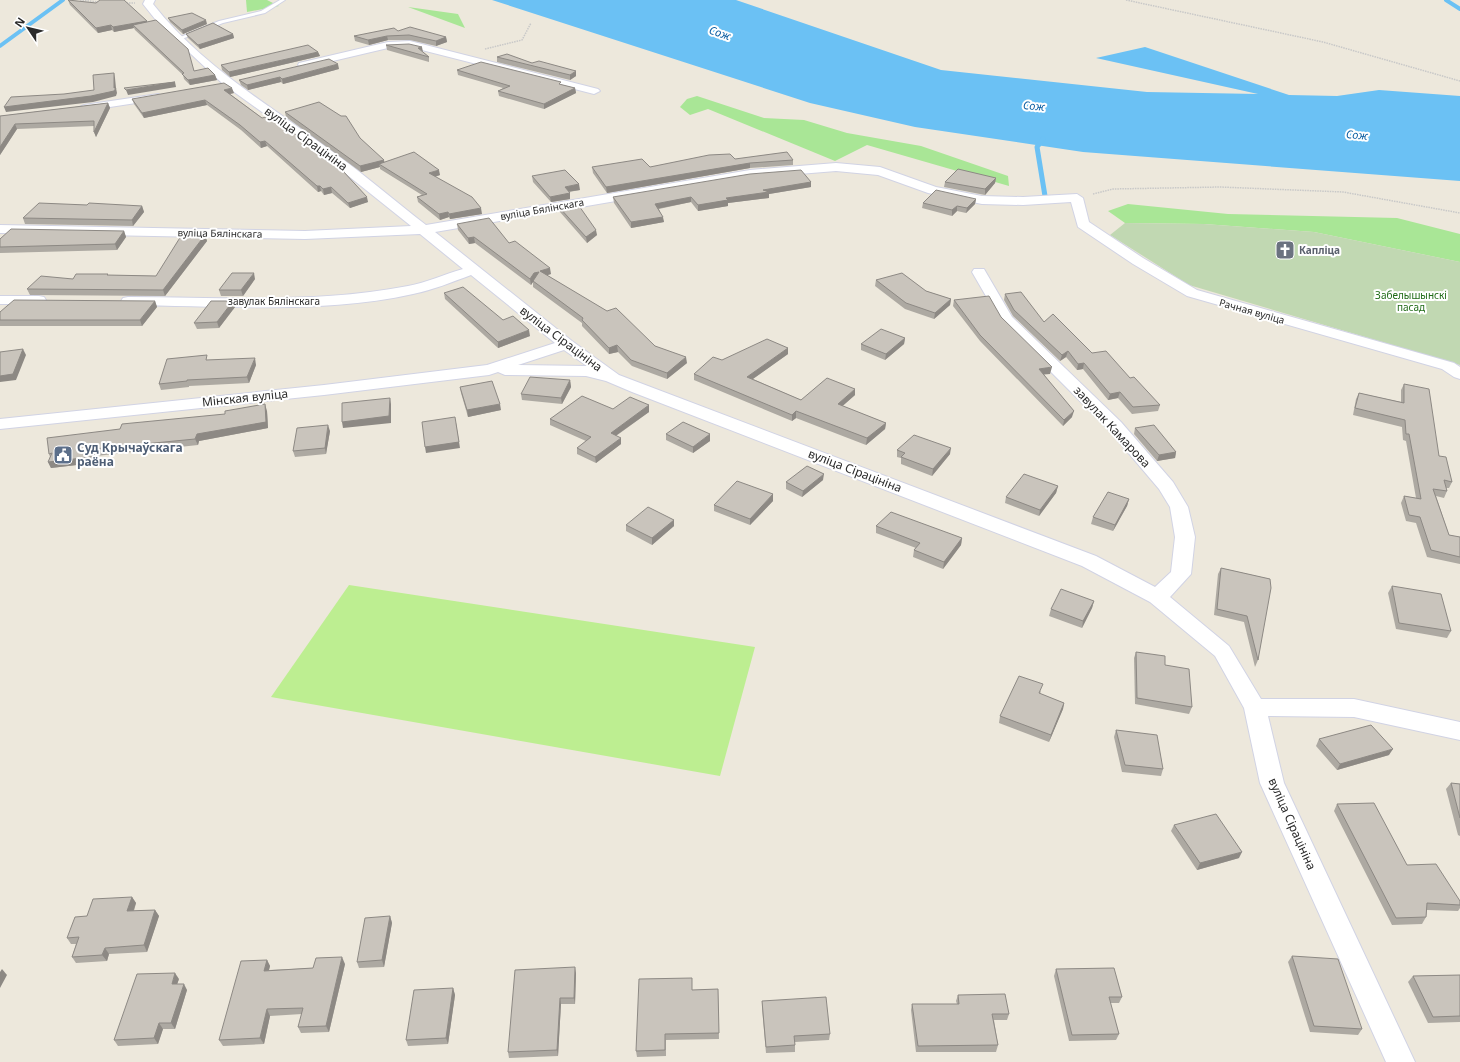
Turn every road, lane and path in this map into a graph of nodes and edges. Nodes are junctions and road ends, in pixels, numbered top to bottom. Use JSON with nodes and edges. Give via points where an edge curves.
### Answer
{"nodes":[{"id":1,"x":80,"y":0,"type":"edge"},
{"id":2,"x":283,"y":0,"type":"edge"},
{"id":3,"x":1126,"y":0,"type":"edge"},
{"id":4,"x":100,"y":2,"type":"edge"},
{"id":5,"x":149,"y":2,"type":"edge"},
{"id":6,"x":120,"y":3,"type":"edge"},
{"id":7,"x":531,"y":23,"type":"dead end"},
{"id":8,"x":180,"y":38,"type":"junction"},
{"id":9,"x":469,"y":60,"type":"junction"},
{"id":10,"x":293,"y":68,"type":"edge"},
{"id":11,"x":1460,"y":81,"type":"edge"},
{"id":12,"x":594,"y":91,"type":"dead end"},
{"id":13,"x":171,"y":94,"type":"edge"},
{"id":14,"x":73,"y":110,"type":"edge"},
{"id":15,"x":1077,"y":198,"type":"junction"},
{"id":16,"x":1460,"y":213,"type":"edge"},
{"id":17,"x":0,"y":229,"type":"edge"},
{"id":18,"x":423,"y":230,"type":"junction"},
{"id":19,"x":473,"y":270,"type":"junction"},
{"id":20,"x":979,"y":272,"type":"dead end"},
{"id":21,"x":0,"y":300,"type":"edge"},
{"id":22,"x":56,"y":300,"type":"edge"},
{"id":23,"x":112,"y":301,"type":"edge"},
{"id":24,"x":566,"y":344,"type":"junction"},
{"id":25,"x":490,"y":370,"type":"junction"},
{"id":26,"x":1460,"y":374,"type":"edge"},
{"id":27,"x":613,"y":378,"type":"junction"},
{"id":28,"x":0,"y":424,"type":"edge"},
{"id":29,"x":1157,"y":597,"type":"junction"},
{"id":30,"x":1254,"y":707,"type":"junction"},
{"id":31,"x":1460,"y":731,"type":"edge"},
{"id":32,"x":1401,"y":1062,"type":"edge"}],
"edges":[{"from":1,"to":4,"type":"path"},
{"from":2,"to":8,"type":"lane","via":[[263,12],[221,22]]},
{"from":3,"to":11,"type":"path","via":[[1323,42]]},
{"from":5,"to":6,"type":"path"},
{"from":5,"to":8,"type":"street","name":"вуліца Сірацініна","via":[[162,22]]},
{"from":7,"to":9,"type":"path","via":[[522,40],[486,48]]},
{"from":8,"to":18,"type":"street","name":"вуліца Сірацініна","via":[[227,83],[330,155]]},
{"from":9,"to":10,"type":"street","via":[[410,44],[388,45]]},
{"from":9,"to":12,"type":"street"},
{"from":13,"to":14,"type":"street"},
{"from":15,"to":16,"type":"path","via":[[1113,189],[1220,186],[1343,192]]},
{"from":15,"to":18,"type":"street","name":"вуліца Бялінскага","via":[[982,200],[933,190],[880,171],[836,167],[750,174]]},
{"from":15,"to":26,"type":"street","name":"Рачная вуліца","via":[[1083,224],[1192,293],[1448,366]]},
{"from":17,"to":18,"type":"street","name":"вуліца Бялінскага","via":[[305,235]]},
{"from":18,"to":19,"type":"street","name":"вуліца Сірацініна"},
{"from":19,"to":23,"type":"street","name":"завулак Бялінскага","via":[[412,290],[356,299],[303,302]]},
{"from":19,"to":24,"type":"street","name":"вуліца Сірацініна"},
{"from":20,"to":29,"type":"street","name":"завулак Камарова","via":[[1006,320],[1115,426],[1167,486],[1179,507],[1185,537],[1181,574]]},
{"from":21,"to":22,"type":"street"},
{"from":24,"to":25,"type":"street","name":"Мінская вуліца"},
{"from":24,"to":27,"type":"street","name":"вуліца Сірацініна"},
{"from":25,"to":27,"type":"street","name":"Мінская вуліца","via":[[586,371]]},
{"from":25,"to":28,"type":"street","name":"Мінская вуліца"},
{"from":27,"to":29,"type":"street","name":"вуліца Сірацініна","via":[[1089,561]]},
{"from":29,"to":30,"type":"street","name":"вуліца Сірацініна","via":[[1222,651]]},
{"from":30,"to":31,"type":"street","via":[[1354,708]]},
{"from":30,"to":32,"type":"street","name":"вуліца Сірацініна","via":[[1272,783]]}]}
